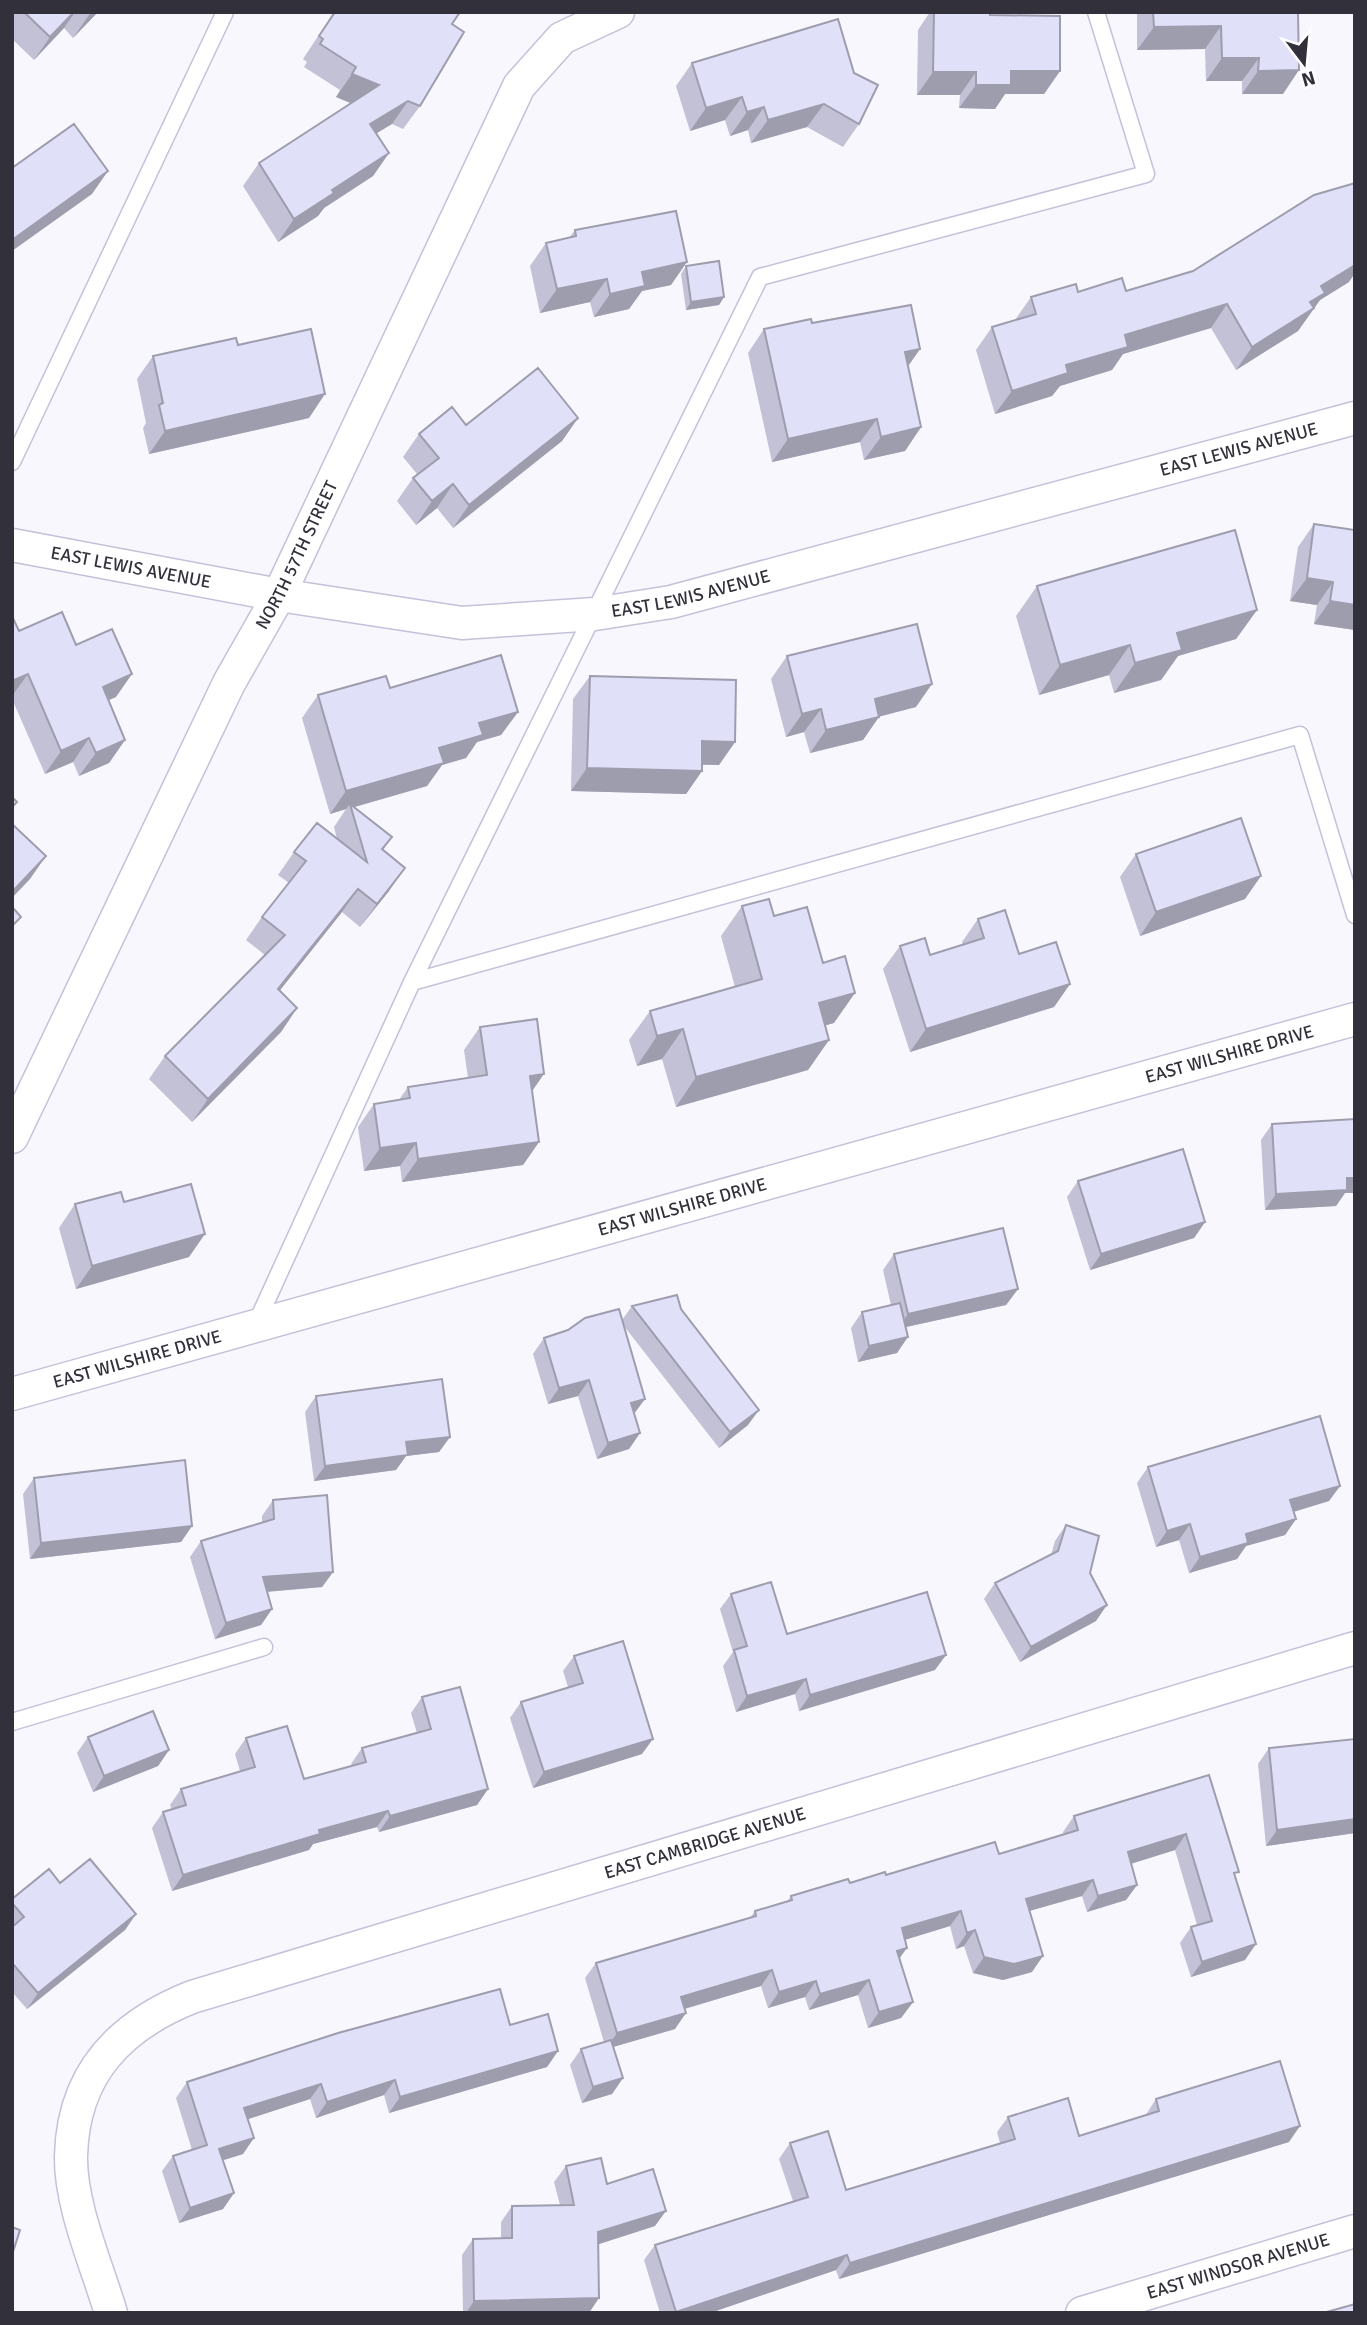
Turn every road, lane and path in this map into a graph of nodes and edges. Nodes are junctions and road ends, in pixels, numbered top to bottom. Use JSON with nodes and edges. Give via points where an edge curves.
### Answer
{"nodes":[{"id":1,"x":225,"y":12,"type":"edge"},
{"id":2,"x":618,"y":12,"type":"edge"},
{"id":3,"x":1096,"y":12,"type":"edge"},
{"id":4,"x":1355,"y":418,"type":"edge"},
{"id":5,"x":12,"y":462,"type":"edge"},
{"id":6,"x":12,"y":545,"type":"edge"},
{"id":7,"x":279,"y":595,"type":"junction"},
{"id":8,"x":595,"y":614,"type":"junction"},
{"id":9,"x":1355,"y":915,"type":"edge"},
{"id":10,"x":412,"y":982,"type":"junction"},
{"id":11,"x":1355,"y":1019,"type":"edge"},
{"id":12,"x":12,"y":1137,"type":"edge"},
{"id":13,"x":256,"y":1326,"type":"junction"},
{"id":14,"x":12,"y":1394,"type":"edge"},
{"id":15,"x":264,"y":1647,"type":"dead end"},
{"id":16,"x":1355,"y":1648,"type":"edge"},
{"id":17,"x":12,"y":1722,"type":"edge"},
{"id":18,"x":1355,"y":2231,"type":"edge"},
{"id":19,"x":111,"y":2313,"type":"edge"},
{"id":20,"x":1082,"y":2313,"type":"edge"}],
"edges":[{"from":1,"to":5,"type":"lane"},
{"from":2,"to":7,"type":"street","name":"NORTH 57TH STREET","via":[[562,38],[519,86]]},
{"from":3,"to":8,"type":"lane","via":[[1146,174],[760,278]]},
{"from":4,"to":8,"type":"street","name":"EAST LEWIS AVENUE","via":[[671,602]]},
{"from":6,"to":7,"type":"street","name":"EAST LEWIS AVENUE"},
{"from":7,"to":8,"type":"street","name":"EAST LEWIS AVENUE","via":[[461,623]]},
{"from":7,"to":12,"type":"street","name":"NORTH 57TH STREET","via":[[223,695]]},
{"from":8,"to":10,"type":"lane"},
{"from":9,"to":10,"type":"lane","via":[[1300,735]]},
{"from":10,"to":13,"type":"lane"},
{"from":11,"to":13,"type":"street","name":"EAST WILSHIRE DRIVE"},
{"from":13,"to":14,"type":"street","name":"EAST WILSHIRE DRIVE"},
{"from":15,"to":17,"type":"lane"},
{"from":16,"to":19,"type":"street","name":"EAST CAMBRIDGE AVENUE","via":[[192,1997],[155,2012],[109,2049],[84,2086],[76,2118],[71,2158],[77,2201]]},
{"from":18,"to":20,"type":"street","name":"EAST WINDSOR AVENUE"}]}
